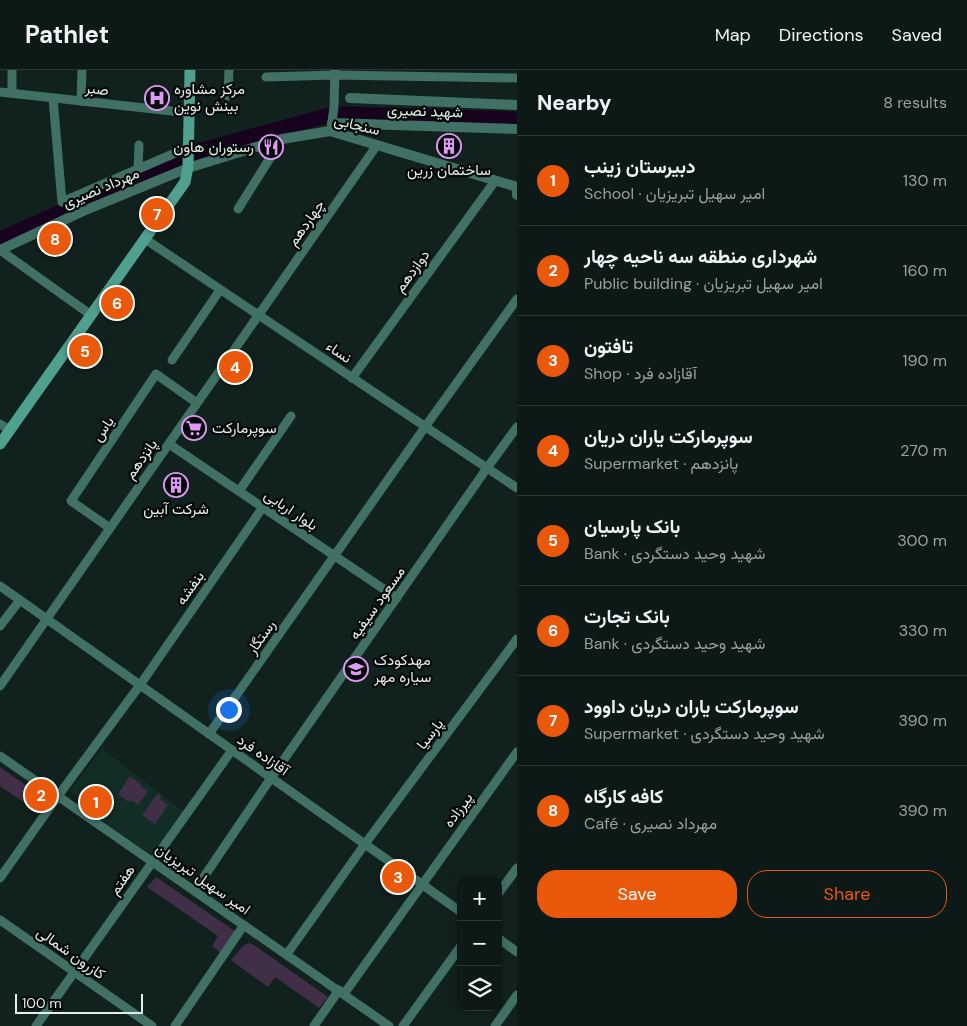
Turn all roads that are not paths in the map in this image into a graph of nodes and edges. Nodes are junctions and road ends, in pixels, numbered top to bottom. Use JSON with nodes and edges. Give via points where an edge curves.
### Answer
{"nodes":[{"id":1,"x":12,"y":70,"type":"edge"},
{"id":2,"x":82,"y":70,"type":"edge"},
{"id":3,"x":190,"y":70,"type":"edge"},
{"id":4,"x":229,"y":70,"type":"edge"},
{"id":5,"x":335,"y":73,"type":"edge"},
{"id":6,"x":427,"y":73,"type":"edge"},
{"id":7,"x":491,"y":74,"type":"edge"},
{"id":8,"x":266,"y":77,"type":"dead end"},
{"id":9,"x":517,"y":78,"type":"edge"},
{"id":10,"x":0,"y":92,"type":"edge"},
{"id":11,"x":12,"y":94,"type":"junction"},
{"id":12,"x":228,"y":96,"type":"dead end"},
{"id":13,"x":53,"y":98,"type":"junction"},
{"id":14,"x":350,"y":98,"type":"dead end"},
{"id":15,"x":81,"y":101,"type":"junction"},
{"id":16,"x":517,"y":105,"type":"edge"},
{"id":17,"x":190,"y":113,"type":"junction"},
{"id":18,"x":331,"y":127,"type":"junction"},
{"id":19,"x":517,"y":129,"type":"edge"},
{"id":20,"x":282,"y":139,"type":"junction"},
{"id":21,"x":139,"y":145,"type":"dead end"},
{"id":22,"x":376,"y":145,"type":"junction"},
{"id":23,"x":188,"y":157,"type":"junction"},
{"id":24,"x":138,"y":169,"type":"junction"},
{"id":25,"x":495,"y":181,"type":"junction"},
{"id":26,"x":517,"y":187,"type":"edge"},
{"id":27,"x":517,"y":195,"type":"edge"},
{"id":28,"x":238,"y":209,"type":"dead end"},
{"id":29,"x":145,"y":239,"type":"junction"},
{"id":30,"x":0,"y":250,"type":"edge"},
{"id":31,"x":220,"y":290,"type":"junction"},
{"id":32,"x":517,"y":299,"type":"edge"},
{"id":33,"x":91,"y":315,"type":"junction"},
{"id":34,"x":258,"y":315,"type":"junction"},
{"id":35,"x":172,"y":360,"type":"dead end"},
{"id":36,"x":352,"y":378,"type":"junction"},
{"id":37,"x":198,"y":403,"type":"junction"},
{"id":38,"x":291,"y":416,"type":"dead end"},
{"id":39,"x":5,"y":427,"type":"edge"},
{"id":40,"x":517,"y":427,"type":"edge"},
{"id":41,"x":425,"y":428,"type":"junction"},
{"id":42,"x":0,"y":444,"type":"edge"},
{"id":43,"x":169,"y":444,"type":"junction"},
{"id":44,"x":487,"y":468,"type":"junction"},
{"id":45,"x":517,"y":488,"type":"edge"},
{"id":46,"x":239,"y":491,"type":"junction"},
{"id":47,"x":263,"y":507,"type":"junction"},
{"id":48,"x":110,"y":528,"type":"junction"},
{"id":49,"x":334,"y":556,"type":"junction"},
{"id":50,"x":0,"y":586,"type":"edge"},
{"id":51,"x":397,"y":598,"type":"junction"},
{"id":52,"x":20,"y":600,"type":"junction"},
{"id":53,"x":46,"y":619,"type":"junction"},
{"id":54,"x":0,"y":626,"type":"edge"},
{"id":55,"x":517,"y":639,"type":"edge"},
{"id":56,"x":140,"y":685,"type":"junction"},
{"id":57,"x":0,"y":686,"type":"edge"},
{"id":58,"x":209,"y":734,"type":"junction"},
{"id":59,"x":232,"y":750,"type":"junction"},
{"id":60,"x":517,"y":752,"type":"edge"},
{"id":61,"x":0,"y":756,"type":"edge"},
{"id":62,"x":272,"y":778,"type":"junction"},
{"id":63,"x":58,"y":796,"type":"junction"},
{"id":64,"x":365,"y":844,"type":"junction"},
{"id":65,"x":152,"y":861,"type":"junction"},
{"id":66,"x":517,"y":868,"type":"edge"},
{"id":67,"x":0,"y":878,"type":"edge"},
{"id":68,"x":422,"y":884,"type":"junction"},
{"id":69,"x":502,"y":889,"type":"edge"},
{"id":70,"x":195,"y":890,"type":"junction"},
{"id":71,"x":457,"y":909,"type":"edge"},
{"id":72,"x":0,"y":920,"type":"edge"},
{"id":73,"x":244,"y":925,"type":"junction"},
{"id":74,"x":502,"y":941,"type":"edge"},
{"id":75,"x":457,"y":952,"type":"edge"},
{"id":76,"x":517,"y":952,"type":"edge"},
{"id":77,"x":287,"y":954,"type":"junction"},
{"id":78,"x":74,"y":972,"type":"junction"},
{"id":79,"x":341,"y":992,"type":"junction"},
{"id":80,"x":517,"y":995,"type":"edge"},
{"id":81,"x":36,"y":1026,"type":"edge"},
{"id":82,"x":152,"y":1026,"type":"edge"},
{"id":83,"x":175,"y":1026,"type":"edge"},
{"id":84,"x":314,"y":1026,"type":"edge"},
{"id":85,"x":390,"y":1026,"type":"edge"},
{"id":86,"x":403,"y":1026,"type":"edge"},
{"id":87,"x":495,"y":1026,"type":"edge"}],
"edges":[{"from":1,"to":11,"type":"street"},
{"from":2,"to":15,"type":"street"},
{"from":3,"to":17,"type":"main road"},
{"from":4,"to":12,"type":"street"},
{"from":5,"to":6,"type":"street"},
{"from":5,"to":8,"type":"street"},
{"from":5,"to":18,"type":"street"},
{"from":6,"to":7,"type":"street"},
{"from":7,"to":9,"type":"street"},
{"from":10,"to":11,"type":"street","name":"صبر"},
{"from":11,"to":13,"type":"street","name":"صبر"},
{"from":13,"to":15,"type":"street","name":"صبر"},
{"from":13,"to":24,"type":"street","via":[[62,202]]},
{"from":14,"to":16,"type":"street","name":"شهید نصیری"},
{"from":15,"to":17,"type":"street","name":"صبر"},
{"from":17,"to":23,"type":"main road"},
{"from":18,"to":19,"type":"street","name":"شهید نصیری"},
{"from":18,"to":20,"type":"street","name":"سنجابی"},
{"from":18,"to":22,"type":"street","name":"سنجابی"},
{"from":20,"to":23,"type":"street","name":"سنجابی"},
{"from":20,"to":28,"type":"street"},
{"from":21,"to":24,"type":"street"},
{"from":22,"to":25,"type":"street","name":"سنجابی"},
{"from":22,"to":34,"type":"street","name":"چهاردهم"},
{"from":23,"to":24,"type":"street"},
{"from":23,"to":29,"type":"main road","via":[[185,182]]},
{"from":23,"to":30,"type":"street","name":"مهرداد نصیری"},
{"from":25,"to":26,"type":"street","name":"سنجابی"},
{"from":25,"to":36,"type":"street","name":"دوازدهم"},
{"from":26,"to":27,"type":"street"},
{"from":29,"to":31,"type":"street","name":"نساء"},
{"from":29,"to":33,"type":"main road"},
{"from":30,"to":33,"type":"street"},
{"from":31,"to":34,"type":"street","name":"نساء"},
{"from":31,"to":35,"type":"street"},
{"from":32,"to":41,"type":"street","name":"رستگار"},
{"from":33,"to":39,"type":"main road"},
{"from":34,"to":36,"type":"street","name":"نساء"},
{"from":34,"to":37,"type":"street","name":"پانزدهم"},
{"from":36,"to":41,"type":"street","name":"نساء"},
{"from":37,"to":43,"type":"street","name":"پانزدهم"},
{"from":37,"to":48,"type":"street","name":"یاس","via":[[156,374],[72,501]]},
{"from":38,"to":46,"type":"street"},
{"from":39,"to":42,"type":"main road"},
{"from":40,"to":44,"type":"street","name":"مسعود سیفیه"},
{"from":41,"to":44,"type":"street","name":"نساء"},
{"from":41,"to":49,"type":"street","name":"رستگار"},
{"from":43,"to":46,"type":"street","name":"بلوار اربابی"},
{"from":43,"to":48,"type":"street","name":"پانزدهم"},
{"from":44,"to":45,"type":"street","name":"نساء"},
{"from":44,"to":51,"type":"street","name":"مسعود سیفیه"},
{"from":46,"to":47,"type":"street","name":"بلوار اربابی"},
{"from":47,"to":49,"type":"street","name":"بلوار اربابی"},
{"from":47,"to":56,"type":"street","name":"بنفشه"},
{"from":48,"to":53,"type":"street","name":"پانزدهم"},
{"from":49,"to":51,"type":"street","name":"بلوار اربابی"},
{"from":49,"to":58,"type":"street","name":"رستگار"},
{"from":50,"to":52,"type":"street","name":"آقازاده فرد"},
{"from":51,"to":62,"type":"street","name":"مسعود سیفیه"},
{"from":52,"to":53,"type":"street","name":"آقازاده فرد"},
{"from":52,"to":54,"type":"street"},
{"from":53,"to":56,"type":"street","name":"آقازاده فرد"},
{"from":53,"to":57,"type":"street","name":"پانزدهم"},
{"from":55,"to":64,"type":"street","name":"پارسیا"},
{"from":56,"to":58,"type":"street","name":"آقازاده فرد"},
{"from":56,"to":63,"type":"street","name":"بنفشه"},
{"from":58,"to":59,"type":"street","name":"آقازاده فرد"},
{"from":59,"to":62,"type":"street","name":"آقازاده فرد"},
{"from":59,"to":65,"type":"street","name":"هفتم"},
{"from":60,"to":68,"type":"street","name":"پیرزاده"},
{"from":61,"to":63,"type":"street","name":"امیر سهیل تبریزیان"},
{"from":62,"to":64,"type":"street","name":"آقازاده فرد"},
{"from":62,"to":70,"type":"street","name":"مسعود سیفیه"},
{"from":63,"to":65,"type":"street","name":"امیر سهیل تبریزیان"},
{"from":63,"to":67,"type":"street","name":"بنفشه"},
{"from":64,"to":68,"type":"street","name":"آقازاده فرد"},
{"from":64,"to":77,"type":"street","name":"پارسیا"},
{"from":65,"to":70,"type":"street","name":"امیر سهیل تبریزیان"},
{"from":65,"to":78,"type":"street","name":"هفتم"},
{"from":66,"to":69,"type":"street"},
{"from":68,"to":71,"type":"street","name":"آقازاده فرد"},
{"from":68,"to":79,"type":"street","name":"پیرزاده"},
{"from":70,"to":73,"type":"street","name":"امیر سهیل تبریزیان"},
{"from":72,"to":78,"type":"street","name":"کازرون شمالی"},
{"from":73,"to":77,"type":"street","name":"امیر سهیل تبریزیان"},
{"from":73,"to":83,"type":"street"},
{"from":74,"to":76,"type":"street"},
{"from":75,"to":86,"type":"street"},
{"from":77,"to":79,"type":"street","name":"امیر سهیل تبریزیان"},
{"from":78,"to":81,"type":"street","name":"هفتم"},
{"from":78,"to":82,"type":"street","name":"کازرون شمالی"},
{"from":79,"to":84,"type":"street","name":"پیرزاده"},
{"from":79,"to":85,"type":"street","name":"امیر سهیل تبریزیان"},
{"from":80,"to":87,"type":"street"}]}
